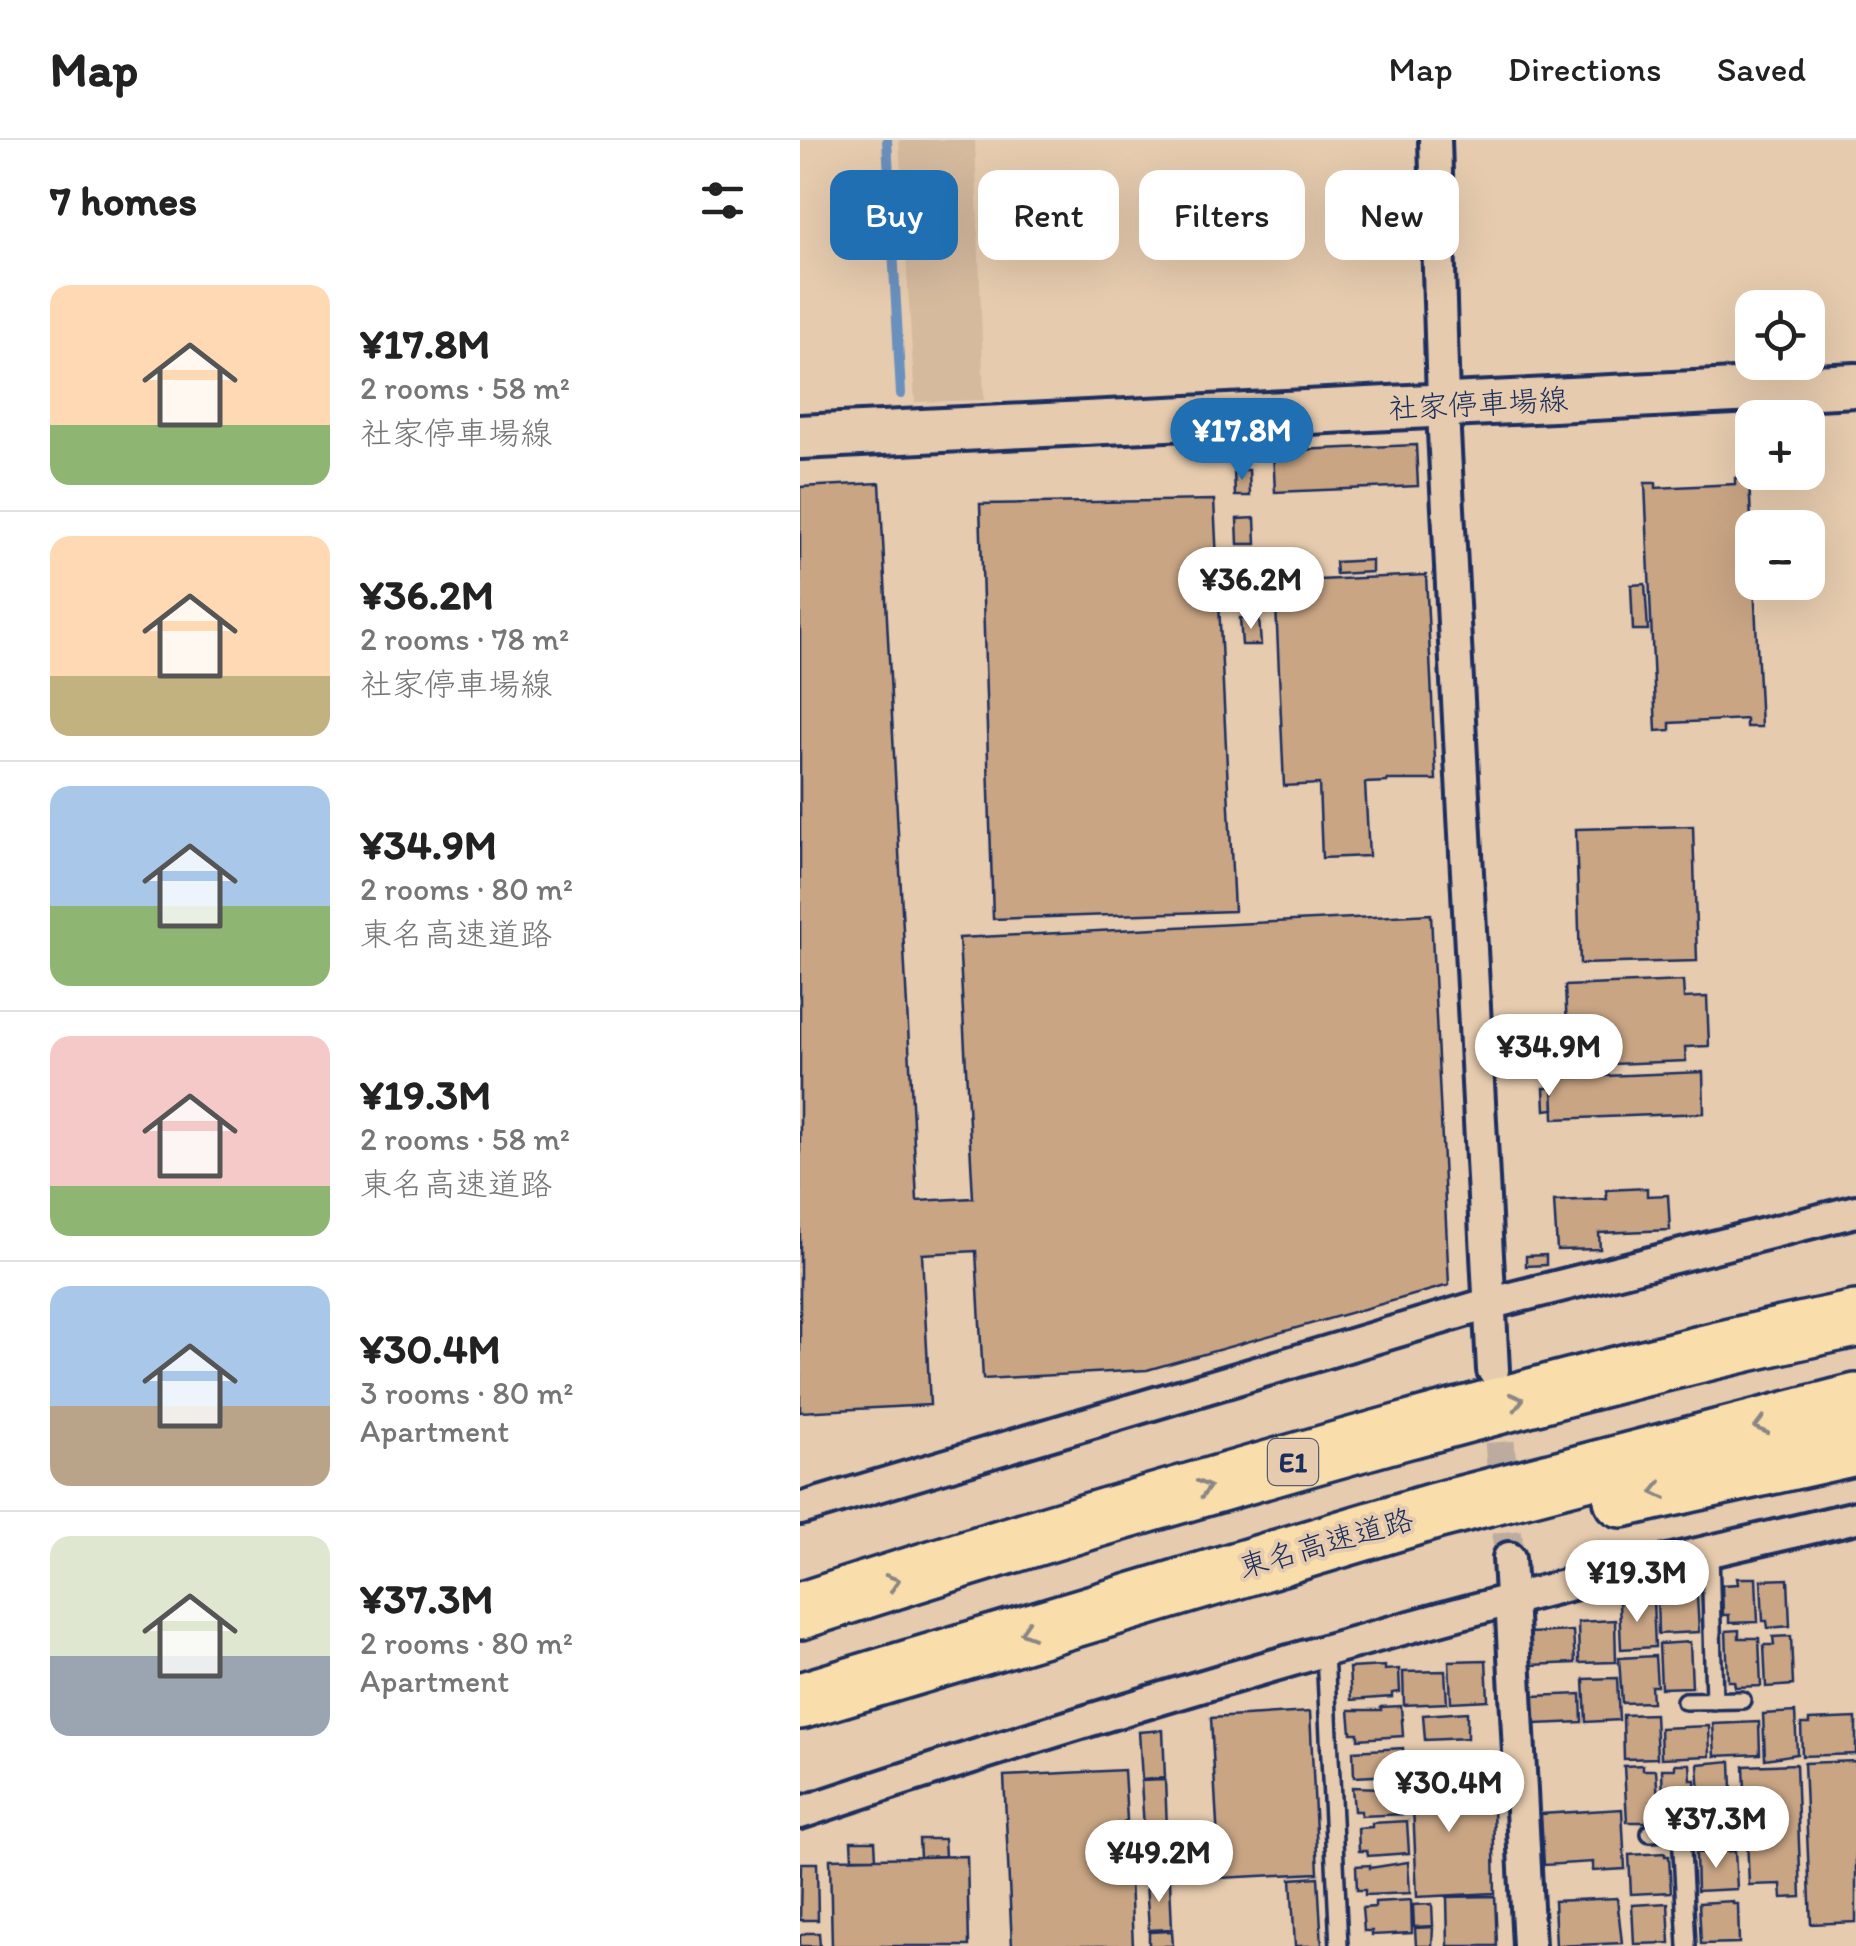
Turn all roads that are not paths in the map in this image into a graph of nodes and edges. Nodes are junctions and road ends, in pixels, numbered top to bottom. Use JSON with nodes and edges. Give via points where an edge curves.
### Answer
{"nodes":[{"id":1,"x":1435,"y":140,"type":"edge"},
{"id":2,"x":1856,"y":386,"type":"edge"},
{"id":3,"x":1444,"y":406,"type":"junction"},
{"id":4,"x":800,"y":437,"type":"edge"},
{"id":5,"x":1856,"y":1211,"type":"edge"},
{"id":6,"x":1488,"y":1304,"type":"junction"},
{"id":7,"x":1856,"y":1316,"type":"edge"},
{"id":8,"x":1493,"y":1370,"type":"tunnel mouth"},
{"id":9,"x":1856,"y":1402,"type":"edge"},
{"id":10,"x":1856,"y":1447,"type":"edge"},
{"id":11,"x":800,"y":1509,"type":"edge"},
{"id":12,"x":1856,"y":1517,"type":"edge"},
{"id":13,"x":1710,"y":1552,"type":"junction"},
{"id":14,"x":1509,"y":1558,"type":"tunnel mouth"},
{"id":15,"x":1512,"y":1599,"type":"junction"},
{"id":16,"x":1120,"y":1603,"type":"junction"},
{"id":17,"x":800,"y":1611,"type":"edge"},
{"id":18,"x":1325,"y":1652,"type":"junction"},
{"id":19,"x":1742,"y":1700,"type":"dead end"},
{"id":20,"x":800,"y":1701,"type":"edge"},
{"id":21,"x":1714,"y":1701,"type":"junction"},
{"id":22,"x":1685,"y":1702,"type":"dead end"},
{"id":23,"x":800,"y":1813,"type":"edge"},
{"id":24,"x":1712,"y":1830,"type":"dead end"},
{"id":25,"x":1681,"y":1831,"type":"junction"},
{"id":26,"x":1650,"y":1833,"type":"dead end"},
{"id":27,"x":1340,"y":1946,"type":"edge"},
{"id":28,"x":1529,"y":1946,"type":"edge"},
{"id":29,"x":1688,"y":1946,"type":"edge"}],
"edges":[{"from":1,"to":3,"type":"street"},
{"from":2,"to":3,"type":"main road","name":"社家停車場線"},
{"from":3,"to":4,"type":"main road","name":"社家停車場線"},
{"from":3,"to":6,"type":"street"},
{"from":5,"to":6,"type":"street"},
{"from":6,"to":8,"type":"street"},
{"from":6,"to":11,"type":"street"},
{"from":17,"to":7,"type":"highway","number":"E1","one_way":true,"via":[[1278,1466]]},
{"from":9,"to":16,"type":"highway","name":"東名高速道路","one_way":true,"via":[[1435,1511]]},
{"from":10,"to":16,"type":"highway","one_way":true,"via":[[1406,1548]]},
{"from":12,"to":13,"type":"street"},
{"from":13,"to":15,"type":"street"},
{"from":13,"to":21,"type":"lane"},
{"from":14,"to":15,"type":"street"},
{"from":15,"to":18,"type":"street"},
{"from":15,"to":28,"type":"street"},
{"from":16,"to":20,"type":"highway","name":"東名高速道路","one_way":true},
{"from":18,"to":23,"type":"street"},
{"from":18,"to":27,"type":"lane"},
{"from":19,"to":21,"type":"lane"},
{"from":21,"to":22,"type":"lane"},
{"from":24,"to":25,"type":"lane"},
{"from":25,"to":26,"type":"lane"},
{"from":25,"to":29,"type":"lane"}]}
